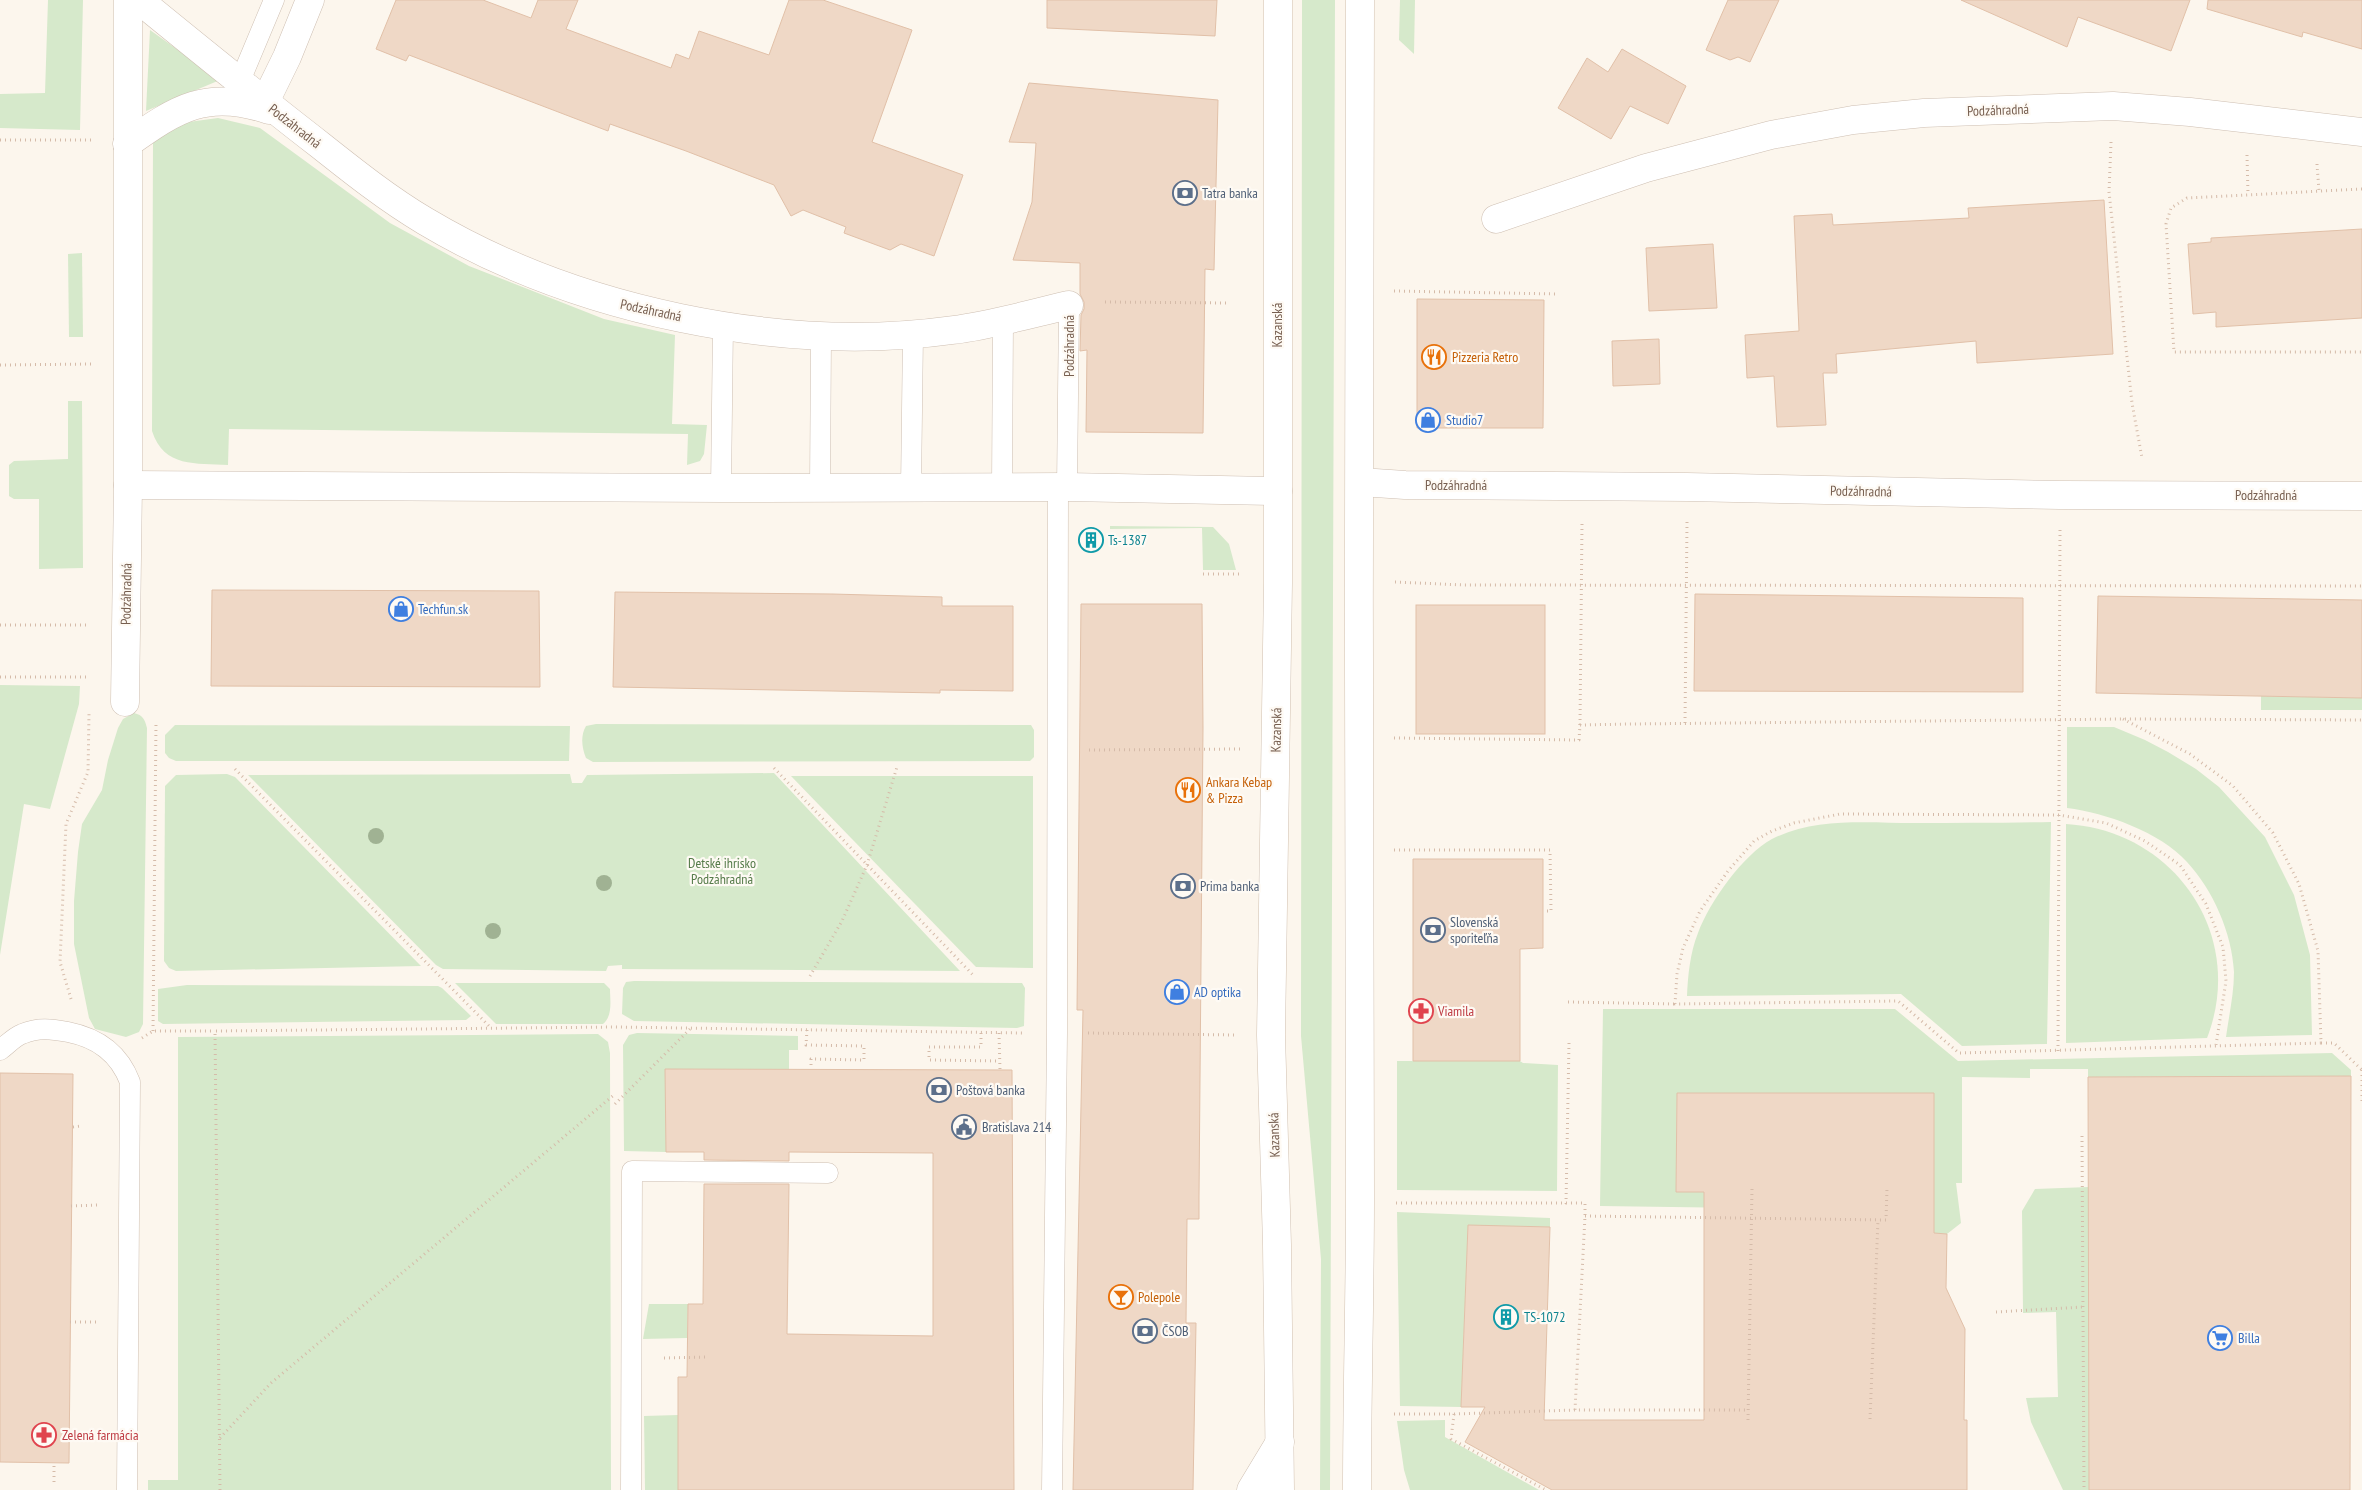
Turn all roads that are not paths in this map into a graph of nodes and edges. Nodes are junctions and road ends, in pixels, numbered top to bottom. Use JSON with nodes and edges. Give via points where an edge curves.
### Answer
{"nodes":[{"id":1,"x":128,"y":0,"type":"edge"},
{"id":2,"x":139,"y":0,"type":"edge"},
{"id":3,"x":274,"y":0,"type":"edge"},
{"id":4,"x":310,"y":0,"type":"edge"},
{"id":5,"x":1278,"y":0,"type":"edge"},
{"id":6,"x":1360,"y":0,"type":"edge"},
{"id":7,"x":240,"y":81,"type":"junction"},
{"id":8,"x":272,"y":108,"type":"junction"},
{"id":9,"x":2362,"y":132,"type":"edge"},
{"id":10,"x":127,"y":144,"type":"junction"},
{"id":11,"x":1496,"y":219,"type":"dead end"},
{"id":12,"x":1069,"y":304,"type":"joint"},
{"id":13,"x":1003,"y":320,"type":"junction"},
{"id":14,"x":723,"y":325,"type":"junction"},
{"id":15,"x":913,"y":334,"type":"junction"},
{"id":16,"x":821,"y":336,"type":"junction"},
{"id":17,"x":1360,"y":482,"type":"junction"},
{"id":18,"x":128,"y":485,"type":"junction"},
{"id":19,"x":1063,"y":487,"type":"junction"},
{"id":20,"x":720,"y":488,"type":"junction"},
{"id":21,"x":820,"y":488,"type":"junction"},
{"id":22,"x":911,"y":488,"type":"junction"},
{"id":23,"x":1002,"y":488,"type":"junction"},
{"id":24,"x":1278,"y":491,"type":"junction"},
{"id":25,"x":2362,"y":496,"type":"edge"},
{"id":26,"x":125,"y":702,"type":"dead end"},
{"id":27,"x":0,"y":1050,"type":"edge"},
{"id":28,"x":828,"y":1173,"type":"dead end"},
{"id":29,"x":1280,"y":1442,"type":"junction"},
{"id":30,"x":1358,"y":1478,"type":"edge"},
{"id":31,"x":127,"y":1490,"type":"edge"},
{"id":32,"x":632,"y":1490,"type":"edge"},
{"id":33,"x":1052,"y":1490,"type":"edge"},
{"id":34,"x":1251,"y":1490,"type":"edge"},
{"id":35,"x":1280,"y":1490,"type":"edge"},
{"id":36,"x":1373,"y":1490,"type":"edge"}],
"edges":[{"from":1,"to":10,"type":"street","name":"Podzáhradná"},
{"from":2,"to":7,"type":"street","name":"Podzáhradná"},
{"from":3,"to":7,"type":"lane"},
{"from":4,"to":8,"type":"street","via":[[287,57]]},
{"from":5,"to":24,"type":"street","name":"Kazanská"},
{"from":6,"to":17,"type":"street"},
{"from":7,"to":8,"type":"street","name":"Podzáhradná"},
{"from":8,"to":10,"type":"street","via":[[222,100],[203,103],[163,118]]},
{"from":8,"to":14,"type":"street","name":"Podzáhradná","via":[[417,216],[486,253],[571,288],[621,304]]},
{"from":9,"to":11,"type":"street","name":"Podzáhradná","via":[[2113,106],[1924,113],[1853,120],[1771,135],[1646,168]]},
{"from":10,"to":18,"type":"street","name":"Podzáhradná"},
{"from":12,"to":13,"type":"street","name":"Podzáhradná"},
{"from":12,"to":19,"type":"lane","name":"Podzáhradná"},
{"from":13,"to":15,"type":"street","name":"Podzáhradná"},
{"from":13,"to":23,"type":"lane"},
{"from":14,"to":16,"type":"street","name":"Podzáhradná"},
{"from":14,"to":20,"type":"lane"},
{"from":15,"to":16,"type":"street","name":"Podzáhradná"},
{"from":15,"to":22,"type":"lane"},
{"from":16,"to":21,"type":"lane"},
{"from":17,"to":25,"type":"street","name":"Podzáhradná","via":[[2060,495]]},
{"from":17,"to":30,"type":"street"},
{"from":18,"to":20,"type":"street"},
{"from":18,"to":26,"type":"street","name":"Podzáhradná"},
{"from":19,"to":23,"type":"street"},
{"from":19,"to":24,"type":"street"},
{"from":19,"to":33,"type":"lane","name":"Podzáhradná"},
{"from":20,"to":21,"type":"street"},
{"from":21,"to":22,"type":"street"},
{"from":22,"to":23,"type":"street"},
{"from":24,"to":29,"type":"street","name":"Kazanská","via":[[1271,1035]]},
{"from":27,"to":31,"type":"lane","via":[[21,1034],[47,1028],[81,1035],[98,1041],[114,1055],[130,1082]]},
{"from":28,"to":32,"type":"lane","via":[[632,1172]]},
{"from":29,"to":34,"type":"street"},
{"from":29,"to":35,"type":"street","name":"Kazanská"},
{"from":30,"to":36,"type":"street"}]}
